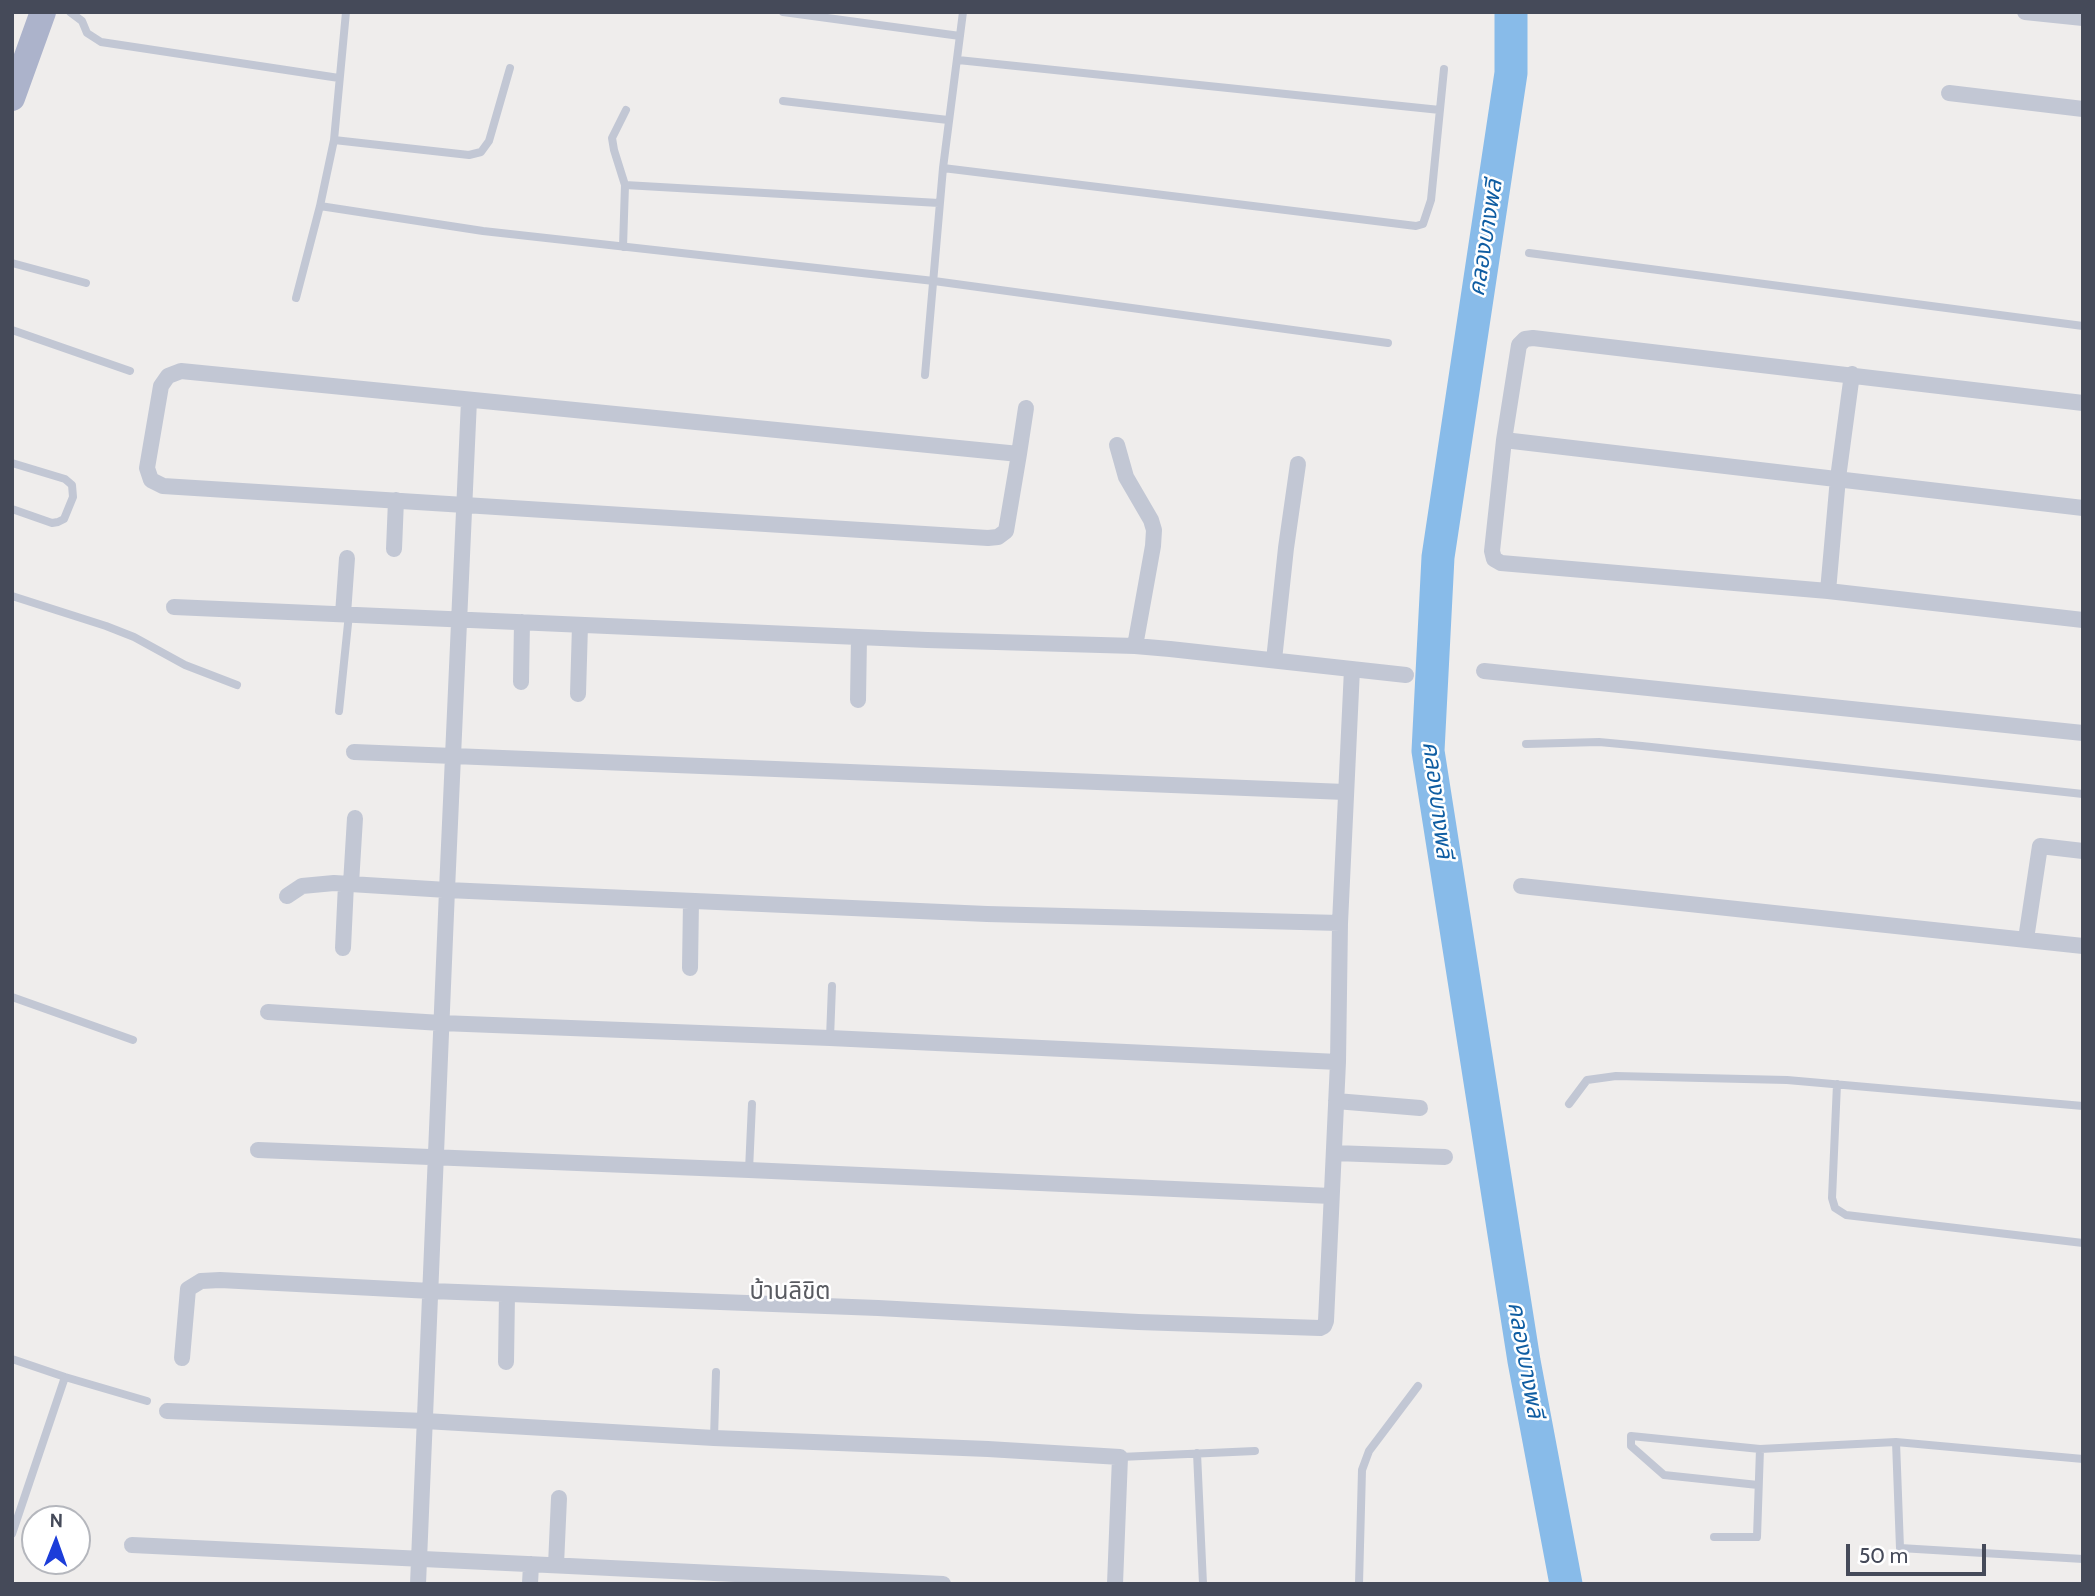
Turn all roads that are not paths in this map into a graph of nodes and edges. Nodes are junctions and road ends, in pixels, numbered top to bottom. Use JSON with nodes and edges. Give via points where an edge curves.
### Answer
{"nodes":[{"id":1,"x":43,"y":12,"type":"edge"},
{"id":2,"x":70,"y":12,"type":"edge"},
{"id":3,"x":346,"y":12,"type":"edge"},
{"id":4,"x":783,"y":12,"type":"edge"},
{"id":5,"x":964,"y":12,"type":"edge"},
{"id":6,"x":2025,"y":12,"type":"edge"},
{"id":7,"x":2083,"y":18,"type":"edge"},
{"id":8,"x":960,"y":36,"type":"junction"},
{"id":9,"x":958,"y":60,"type":"junction"},
{"id":10,"x":510,"y":68,"type":"dead end"},
{"id":11,"x":1444,"y":69,"type":"dead end"},
{"id":12,"x":340,"y":78,"type":"junction"},
{"id":13,"x":1949,"y":93,"type":"dead end"},
{"id":14,"x":12,"y":98,"type":"edge"},
{"id":15,"x":783,"y":101,"type":"dead end"},
{"id":16,"x":2083,"y":109,"type":"edge"},
{"id":17,"x":626,"y":110,"type":"dead end"},
{"id":18,"x":1440,"y":110,"type":"junction"},
{"id":19,"x":948,"y":120,"type":"junction"},
{"id":20,"x":334,"y":140,"type":"junction"},
{"id":21,"x":943,"y":168,"type":"junction"},
{"id":22,"x":625,"y":185,"type":"junction"},
{"id":23,"x":939,"y":203,"type":"junction"},
{"id":24,"x":320,"y":206,"type":"junction"},
{"id":25,"x":623,"y":247,"type":"junction"},
{"id":26,"x":1529,"y":253,"type":"dead end"},
{"id":27,"x":12,"y":262,"type":"edge"},
{"id":28,"x":934,"y":281,"type":"junction"},
{"id":29,"x":86,"y":282,"type":"dead end"},
{"id":30,"x":296,"y":298,"type":"dead end"},
{"id":31,"x":2083,"y":327,"type":"edge"},
{"id":32,"x":12,"y":330,"type":"edge"},
{"id":33,"x":1388,"y":344,"type":"dead end"},
{"id":34,"x":130,"y":371,"type":"dead end"},
{"id":35,"x":1852,"y":374,"type":"junction"},
{"id":36,"x":925,"y":375,"type":"dead end"},
{"id":37,"x":469,"y":400,"type":"junction"},
{"id":38,"x":2083,"y":403,"type":"edge"},
{"id":39,"x":1027,"y":408,"type":"dead end"},
{"id":40,"x":1504,"y":440,"type":"junction"},
{"id":41,"x":1117,"y":445,"type":"dead end"},
{"id":42,"x":1019,"y":454,"type":"junction"},
{"id":43,"x":12,"y":463,"type":"edge"},
{"id":44,"x":1298,"y":464,"type":"dead end"},
{"id":45,"x":1838,"y":478,"type":"junction"},
{"id":46,"x":396,"y":500,"type":"junction"},
{"id":47,"x":464,"y":505,"type":"junction"},
{"id":48,"x":2083,"y":508,"type":"edge"},
{"id":49,"x":12,"y":509,"type":"edge"},
{"id":50,"x":394,"y":549,"type":"dead end"},
{"id":51,"x":347,"y":558,"type":"dead end"},
{"id":52,"x":1828,"y":591,"type":"junction"},
{"id":53,"x":12,"y":596,"type":"edge"},
{"id":54,"x":174,"y":607,"type":"dead end"},
{"id":55,"x":346,"y":614,"type":"junction"},
{"id":56,"x":458,"y":619,"type":"junction"},
{"id":57,"x":2083,"y":620,"type":"edge"},
{"id":58,"x":522,"y":622,"type":"junction"},
{"id":59,"x":580,"y":625,"type":"junction"},
{"id":60,"x":859,"y":637,"type":"junction"},
{"id":61,"x":1135,"y":646,"type":"junction"},
{"id":62,"x":1274,"y":660,"type":"junction"},
{"id":63,"x":1352,"y":669,"type":"junction"},
{"id":64,"x":1484,"y":671,"type":"dead end"},
{"id":65,"x":1406,"y":675,"type":"dead end"},
{"id":66,"x":521,"y":682,"type":"dead end"},
{"id":67,"x":237,"y":685,"type":"dead end"},
{"id":68,"x":578,"y":694,"type":"dead end"},
{"id":69,"x":858,"y":699,"type":"dead end"},
{"id":70,"x":339,"y":710,"type":"dead end"},
{"id":71,"x":2083,"y":733,"type":"edge"},
{"id":72,"x":1526,"y":744,"type":"dead end"},
{"id":73,"x":354,"y":752,"type":"dead end"},
{"id":74,"x":453,"y":756,"type":"junction"},
{"id":75,"x":1345,"y":792,"type":"junction"},
{"id":76,"x":2083,"y":794,"type":"edge"},
{"id":77,"x":355,"y":818,"type":"dead end"},
{"id":78,"x":2083,"y":851,"type":"edge"},
{"id":79,"x":349,"y":884,"type":"junction"},
{"id":80,"x":1521,"y":886,"type":"dead end"},
{"id":81,"x":447,"y":890,"type":"junction"},
{"id":82,"x":287,"y":896,"type":"dead end"},
{"id":83,"x":691,"y":901,"type":"junction"},
{"id":84,"x":1340,"y":923,"type":"junction"},
{"id":85,"x":2026,"y":939,"type":"junction"},
{"id":86,"x":2083,"y":946,"type":"edge"},
{"id":87,"x":343,"y":948,"type":"dead end"},
{"id":88,"x":690,"y":968,"type":"dead end"},
{"id":89,"x":832,"y":986,"type":"dead end"},
{"id":90,"x":12,"y":998,"type":"edge"},
{"id":91,"x":268,"y":1012,"type":"dead end"},
{"id":92,"x":441,"y":1023,"type":"junction"},
{"id":93,"x":830,"y":1038,"type":"junction"},
{"id":94,"x":134,"y":1040,"type":"dead end"},
{"id":95,"x":1338,"y":1062,"type":"junction"},
{"id":96,"x":1837,"y":1084,"type":"junction"},
{"id":97,"x":1336,"y":1101,"type":"junction"},
{"id":98,"x":751,"y":1104,"type":"dead end"},
{"id":99,"x":1569,"y":1104,"type":"dead end"},
{"id":100,"x":2083,"y":1106,"type":"edge"},
{"id":101,"x":1420,"y":1108,"type":"dead end"},
{"id":102,"x":258,"y":1150,"type":"dead end"},
{"id":103,"x":1334,"y":1153,"type":"junction"},
{"id":104,"x":1445,"y":1157,"type":"dead end"},
{"id":105,"x":436,"y":1158,"type":"junction"},
{"id":106,"x":750,"y":1170,"type":"junction"},
{"id":107,"x":1331,"y":1196,"type":"junction"},
{"id":108,"x":2083,"y":1243,"type":"edge"},
{"id":109,"x":430,"y":1291,"type":"junction"},
{"id":110,"x":508,"y":1294,"type":"junction"},
{"id":111,"x":182,"y":1358,"type":"dead end"},
{"id":112,"x":12,"y":1359,"type":"edge"},
{"id":113,"x":506,"y":1362,"type":"dead end"},
{"id":114,"x":716,"y":1372,"type":"dead end"},
{"id":115,"x":65,"y":1377,"type":"junction"},
{"id":116,"x":1418,"y":1386,"type":"dead end"},
{"id":117,"x":147,"y":1401,"type":"dead end"},
{"id":118,"x":167,"y":1411,"type":"dead end"},
{"id":119,"x":425,"y":1421,"type":"junction"},
{"id":120,"x":714,"y":1438,"type":"junction"},
{"id":121,"x":1896,"y":1442,"type":"junction"},
{"id":122,"x":1760,"y":1450,"type":"junction"},
{"id":123,"x":1255,"y":1451,"type":"dead end"},
{"id":124,"x":1197,"y":1453,"type":"junction"},
{"id":125,"x":1121,"y":1457,"type":"junction"},
{"id":126,"x":2083,"y":1459,"type":"edge"},
{"id":127,"x":1758,"y":1485,"type":"junction"},
{"id":128,"x":559,"y":1498,"type":"dead end"},
{"id":129,"x":12,"y":1534,"type":"edge"},
{"id":130,"x":1714,"y":1537,"type":"dead end"},
{"id":131,"x":132,"y":1545,"type":"dead end"},
{"id":132,"x":419,"y":1558,"type":"junction"},
{"id":133,"x":2083,"y":1559,"type":"edge"},
{"id":134,"x":531,"y":1564,"type":"junction"},
{"id":135,"x":556,"y":1565,"type":"junction"},
{"id":136,"x":418,"y":1584,"type":"edge"},
{"id":137,"x":530,"y":1584,"type":"edge"},
{"id":138,"x":943,"y":1584,"type":"edge"},
{"id":139,"x":1115,"y":1584,"type":"edge"},
{"id":140,"x":1203,"y":1584,"type":"edge"},
{"id":141,"x":1359,"y":1584,"type":"edge"}],
"edges":[{"from":1,"to":14,"type":"main road"},
{"from":2,"to":12,"type":"lane","via":[[101,43]]},
{"from":3,"to":12,"type":"lane"},
{"from":4,"to":8,"type":"lane"},
{"from":5,"to":8,"type":"lane"},
{"from":6,"to":7,"type":"street"},
{"from":8,"to":9,"type":"lane"},
{"from":9,"to":18,"type":"lane"},
{"from":9,"to":19,"type":"lane"},
{"from":10,"to":20,"type":"lane","via":[[489,141],[481,152],[469,155]]},
{"from":11,"to":18,"type":"lane"},
{"from":12,"to":20,"type":"lane"},
{"from":13,"to":16,"type":"street"},
{"from":15,"to":19,"type":"lane"},
{"from":17,"to":22,"type":"lane","via":[[612,138]]},
{"from":18,"to":21,"type":"lane","via":[[1430,200],[1423,223],[1416,226]]},
{"from":19,"to":21,"type":"lane"},
{"from":20,"to":24,"type":"lane"},
{"from":21,"to":23,"type":"lane"},
{"from":22,"to":23,"type":"lane"},
{"from":22,"to":25,"type":"lane"},
{"from":23,"to":28,"type":"lane"},
{"from":24,"to":25,"type":"lane"},
{"from":24,"to":30,"type":"lane"},
{"from":25,"to":28,"type":"lane"},
{"from":26,"to":31,"type":"lane"},
{"from":27,"to":29,"type":"lane"},
{"from":28,"to":33,"type":"lane"},
{"from":28,"to":36,"type":"lane"},
{"from":32,"to":34,"type":"lane"},
{"from":35,"to":38,"type":"street"},
{"from":35,"to":40,"type":"street","via":[[1525,339],[1519,345]]},
{"from":35,"to":45,"type":"street"},
{"from":37,"to":42,"type":"street"},
{"from":37,"to":46,"type":"street","via":[[181,371],[168,376],[161,386],[147,468],[150,480],[163,486]]},
{"from":37,"to":47,"type":"street"},
{"from":39,"to":42,"type":"street"},
{"from":40,"to":45,"type":"street"},
{"from":40,"to":52,"type":"street","via":[[1492,551],[1494,559],[1502,563]]},
{"from":41,"to":61,"type":"street","via":[[1126,477],[1153,530]]},
{"from":42,"to":47,"type":"street","via":[[1006,531],[988,538]]},
{"from":43,"to":49,"type":"lane","via":[[65,479],[72,485],[73,497],[64,519],[58,522]]},
{"from":44,"to":62,"type":"street"},
{"from":45,"to":48,"type":"street"},
{"from":45,"to":52,"type":"street"},
{"from":46,"to":47,"type":"street"},
{"from":46,"to":50,"type":"street"},
{"from":47,"to":56,"type":"street"},
{"from":51,"to":55,"type":"street"},
{"from":52,"to":57,"type":"street"},
{"from":53,"to":67,"type":"lane","via":[[134,637],[185,665]]},
{"from":54,"to":55,"type":"street"},
{"from":55,"to":56,"type":"street"},
{"from":55,"to":70,"type":"lane"},
{"from":56,"to":58,"type":"street"},
{"from":56,"to":74,"type":"street"},
{"from":58,"to":59,"type":"street"},
{"from":58,"to":66,"type":"street"},
{"from":59,"to":60,"type":"street"},
{"from":59,"to":68,"type":"street"},
{"from":60,"to":61,"type":"street"},
{"from":60,"to":69,"type":"street"},
{"from":61,"to":62,"type":"street"},
{"from":62,"to":63,"type":"street"},
{"from":63,"to":65,"type":"street"},
{"from":63,"to":75,"type":"street"},
{"from":64,"to":71,"type":"street"},
{"from":72,"to":76,"type":"lane","via":[[1599,742]]},
{"from":73,"to":74,"type":"street"},
{"from":74,"to":75,"type":"street"},
{"from":74,"to":81,"type":"street"},
{"from":75,"to":84,"type":"street"},
{"from":77,"to":79,"type":"street"},
{"from":78,"to":85,"type":"street","via":[[2040,846]]},
{"from":79,"to":81,"type":"street"},
{"from":79,"to":82,"type":"street","via":[[302,886]]},
{"from":79,"to":87,"type":"street"},
{"from":80,"to":85,"type":"street"},
{"from":81,"to":83,"type":"street"},
{"from":81,"to":92,"type":"street"},
{"from":83,"to":84,"type":"street"},
{"from":83,"to":88,"type":"street"},
{"from":84,"to":95,"type":"street"},
{"from":85,"to":86,"type":"street"},
{"from":89,"to":93,"type":"lane"},
{"from":90,"to":94,"type":"lane"},
{"from":91,"to":92,"type":"street"},
{"from":92,"to":93,"type":"street"},
{"from":92,"to":105,"type":"street"},
{"from":93,"to":95,"type":"street"},
{"from":95,"to":97,"type":"street"},
{"from":96,"to":99,"type":"lane","via":[[1616,1076],[1587,1080]]},
{"from":96,"to":100,"type":"lane"},
{"from":96,"to":108,"type":"lane","via":[[1835,1208],[1846,1215]]},
{"from":97,"to":101,"type":"street"},
{"from":97,"to":103,"type":"street"},
{"from":98,"to":106,"type":"lane"},
{"from":102,"to":105,"type":"street"},
{"from":103,"to":104,"type":"street"},
{"from":103,"to":107,"type":"street"},
{"from":105,"to":106,"type":"street"},
{"from":105,"to":109,"type":"street"},
{"from":106,"to":107,"type":"street"},
{"from":107,"to":110,"type":"street","via":[[1326,1321],[1320,1328]]},
{"from":109,"to":110,"type":"street"},
{"from":109,"to":111,"type":"street","via":[[201,1281],[188,1289]]},
{"from":109,"to":119,"type":"street"},
{"from":110,"to":113,"type":"street"},
{"from":112,"to":115,"type":"lane"},
{"from":114,"to":120,"type":"lane"},
{"from":115,"to":117,"type":"lane"},
{"from":115,"to":129,"type":"lane"},
{"from":116,"to":141,"type":"lane","via":[[1369,1451],[1363,1470]]},
{"from":118,"to":119,"type":"street"},
{"from":119,"to":120,"type":"street"},
{"from":119,"to":132,"type":"street"},
{"from":120,"to":125,"type":"street"},
{"from":121,"to":122,"type":"lane"},
{"from":121,"to":126,"type":"lane"},
{"from":121,"to":133,"type":"lane","via":[[1900,1548]]},
{"from":122,"to":127,"type":"lane"},
{"from":122,"to":127,"type":"lane","via":[[1631,1436],[1631,1446],[1664,1475]]},
{"from":123,"to":124,"type":"lane"},
{"from":124,"to":125,"type":"lane"},
{"from":124,"to":140,"type":"lane"},
{"from":125,"to":139,"type":"street"},
{"from":127,"to":130,"type":"lane","via":[[1757,1537]]},
{"from":128,"to":135,"type":"street"},
{"from":131,"to":132,"type":"street"},
{"from":132,"to":134,"type":"street"},
{"from":132,"to":136,"type":"street"},
{"from":134,"to":135,"type":"street"},
{"from":134,"to":137,"type":"street"},
{"from":135,"to":138,"type":"street"}]}
